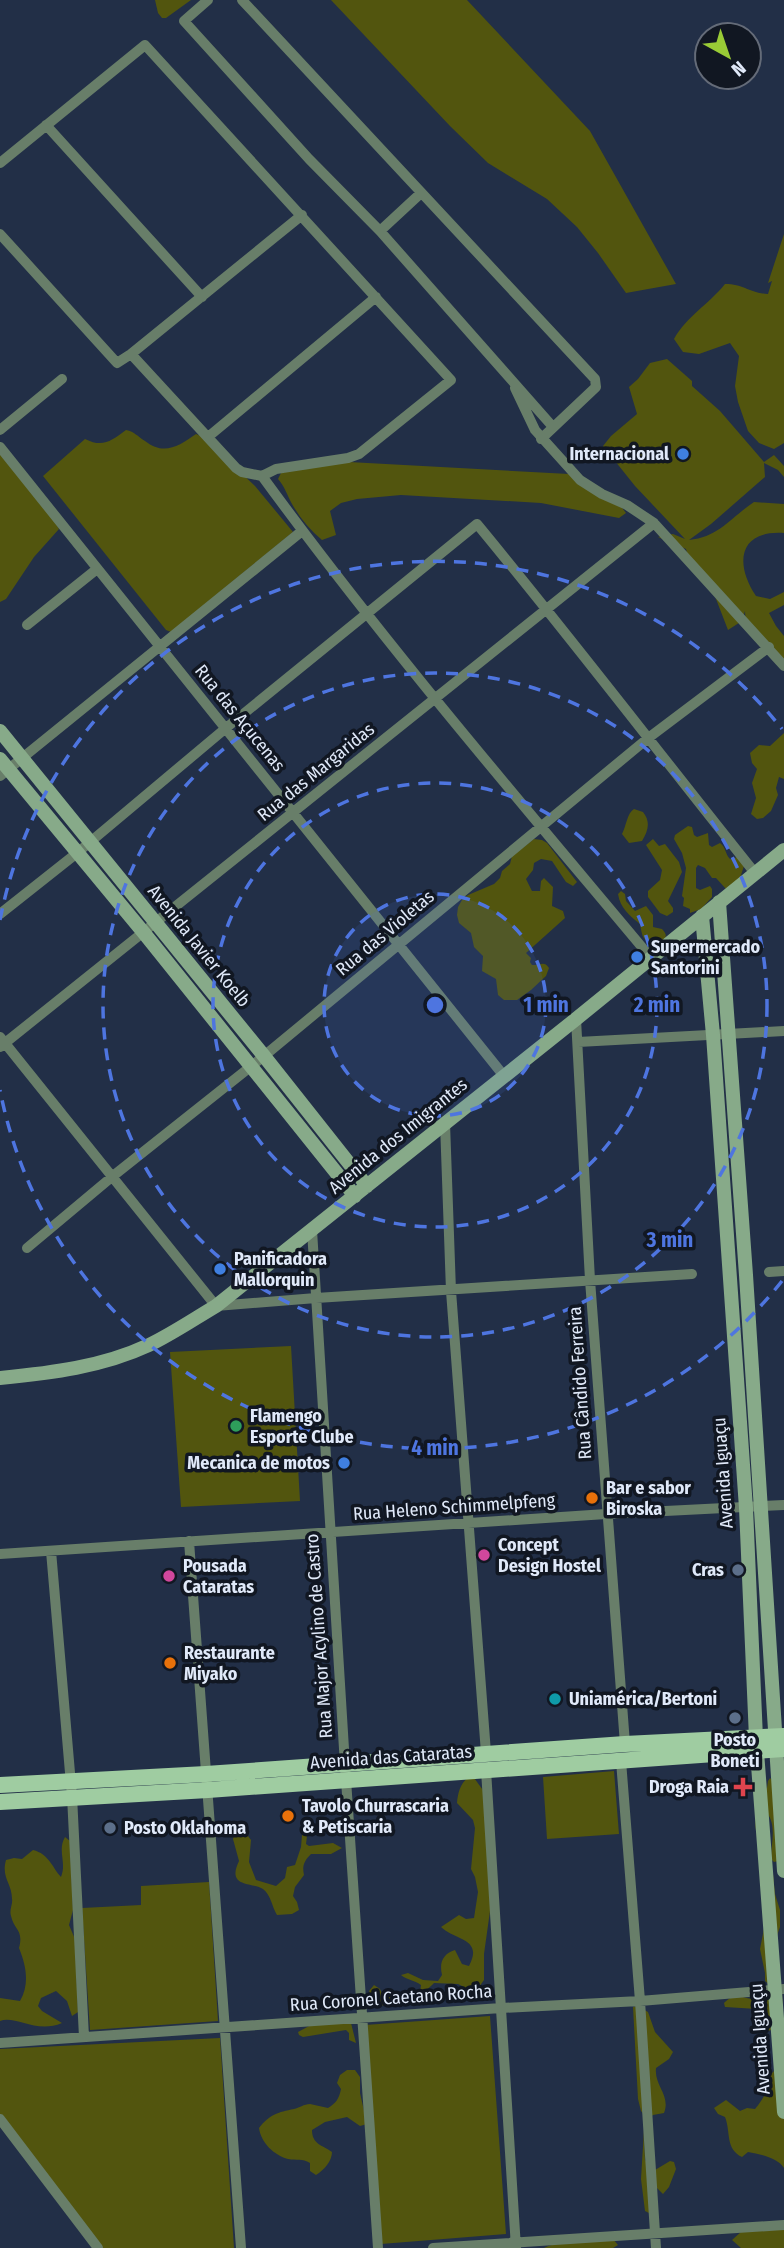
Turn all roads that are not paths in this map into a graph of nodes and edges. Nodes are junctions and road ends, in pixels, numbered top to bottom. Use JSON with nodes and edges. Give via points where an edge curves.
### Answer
{"nodes":[{"id":1,"x":208,"y":0,"type":"edge"},
{"id":2,"x":242,"y":0,"type":"edge"},
{"id":3,"x":46,"y":125,"type":"junction"},
{"id":4,"x":0,"y":163,"type":"edge"},
{"id":5,"x":421,"y":193,"type":"junction"},
{"id":6,"x":302,"y":215,"type":"junction"},
{"id":7,"x":380,"y":231,"type":"junction"},
{"id":8,"x":0,"y":234,"type":"edge"},
{"id":9,"x":202,"y":297,"type":"junction"},
{"id":10,"x":376,"y":297,"type":"junction"},
{"id":11,"x":131,"y":354,"type":"junction"},
{"id":12,"x":62,"y":379,"type":"dead end"},
{"id":13,"x":513,"y":382,"type":"junction"},
{"id":14,"x":552,"y":427,"type":"junction"},
{"id":15,"x":0,"y":430,"type":"edge"},
{"id":16,"x":208,"y":437,"type":"junction"},
{"id":17,"x":541,"y":439,"type":"junction"},
{"id":18,"x":0,"y":447,"type":"edge"},
{"id":19,"x":262,"y":476,"type":"junction"},
{"id":20,"x":654,"y":523,"type":"junction"},
{"id":21,"x":302,"y":531,"type":"junction"},
{"id":22,"x":97,"y":569,"type":"junction"},
{"id":23,"x":547,"y":608,"type":"junction"},
{"id":24,"x":367,"y":614,"type":"junction"},
{"id":25,"x":27,"y":625,"type":"dead end"},
{"id":26,"x":160,"y":647,"type":"junction"},
{"id":27,"x":769,"y":647,"type":"junction"},
{"id":28,"x":784,"y":666,"type":"edge"},
{"id":29,"x":435,"y":699,"type":"junction"},
{"id":30,"x":226,"y":728,"type":"junction"},
{"id":31,"x":0,"y":731,"type":"edge"},
{"id":32,"x":647,"y":739,"type":"junction"},
{"id":33,"x":22,"y":758,"type":"junction"},
{"id":34,"x":3,"y":768,"type":"edge"},
{"id":35,"x":293,"y":813,"type":"junction"},
{"id":36,"x":541,"y":826,"type":"junction"},
{"id":37,"x":90,"y":842,"type":"junction"},
{"id":38,"x":784,"y":850,"type":"edge"},
{"id":39,"x":76,"y":853,"type":"junction"},
{"id":40,"x":755,"y":873,"type":"junction"},
{"id":41,"x":719,"y":902,"type":"junction"},
{"id":42,"x":0,"y":914,"type":"edge"},
{"id":43,"x":702,"y":916,"type":"junction"},
{"id":44,"x":156,"y":924,"type":"junction"},
{"id":45,"x":144,"y":933,"type":"junction"},
{"id":46,"x":399,"y":944,"type":"junction"},
{"id":47,"x":650,"y":958,"type":"junction"},
{"id":48,"x":576,"y":1019,"type":"junction"},
{"id":49,"x":784,"y":1031,"type":"edge"},
{"id":50,"x":730,"y":1033,"type":"junction"},
{"id":51,"x":713,"y":1035,"type":"junction"},
{"id":52,"x":2,"y":1042,"type":"edge"},
{"id":53,"x":578,"y":1042,"type":"junction"},
{"id":54,"x":264,"y":1056,"type":"junction"},
{"id":55,"x":250,"y":1067,"type":"junction"},
{"id":56,"x":504,"y":1076,"type":"junction"},
{"id":57,"x":445,"y":1123,"type":"junction"},
{"id":58,"x":113,"y":1176,"type":"junction"},
{"id":59,"x":367,"y":1186,"type":"junction"},
{"id":60,"x":355,"y":1196,"type":"junction"},
{"id":61,"x":312,"y":1230,"type":"junction"},
{"id":62,"x":26,"y":1248,"type":"dead end"},
{"id":63,"x":784,"y":1271,"type":"edge"},
{"id":64,"x":769,"y":1272,"type":"dead end"},
{"id":65,"x":692,"y":1274,"type":"dead end"},
{"id":66,"x":590,"y":1280,"type":"junction"},
{"id":67,"x":451,"y":1290,"type":"junction"},
{"id":68,"x":316,"y":1298,"type":"junction"},
{"id":69,"x":215,"y":1306,"type":"junction"},
{"id":70,"x":0,"y":1378,"type":"edge"},
{"id":71,"x":784,"y":1506,"type":"edge"},
{"id":72,"x":761,"y":1507,"type":"junction"},
{"id":73,"x":746,"y":1508,"type":"junction"},
{"id":74,"x":606,"y":1514,"type":"junction"},
{"id":75,"x":469,"y":1524,"type":"junction"},
{"id":76,"x":330,"y":1533,"type":"junction"},
{"id":77,"x":189,"y":1541,"type":"junction"},
{"id":78,"x":51,"y":1551,"type":"junction"},
{"id":79,"x":0,"y":1554,"type":"edge"},
{"id":80,"x":781,"y":1743,"type":"edge"},
{"id":81,"x":625,"y":1744,"type":"junction"},
{"id":82,"x":757,"y":1744,"type":"junction"},
{"id":83,"x":621,"y":1761,"type":"junction"},
{"id":84,"x":486,"y":1762,"type":"junction"},
{"id":85,"x":346,"y":1772,"type":"junction"},
{"id":86,"x":70,"y":1779,"type":"junction"},
{"id":87,"x":207,"y":1782,"type":"junction"},
{"id":88,"x":0,"y":1784,"type":"edge"},
{"id":89,"x":72,"y":1796,"type":"junction"},
{"id":90,"x":0,"y":1802,"type":"edge"},
{"id":91,"x":784,"y":1871,"type":"edge"},
{"id":92,"x":780,"y":1989,"type":"edge"},
{"id":93,"x":640,"y":2001,"type":"junction"},
{"id":94,"x":501,"y":2008,"type":"junction"},
{"id":95,"x":362,"y":2017,"type":"junction"},
{"id":96,"x":224,"y":2027,"type":"junction"},
{"id":97,"x":84,"y":2037,"type":"junction"},
{"id":98,"x":0,"y":2043,"type":"edge"},
{"id":99,"x":784,"y":2112,"type":"edge"},
{"id":100,"x":0,"y":2119,"type":"edge"},
{"id":101,"x":784,"y":2225,"type":"edge"},
{"id":102,"x":655,"y":2235,"type":"junction"},
{"id":103,"x":515,"y":2245,"type":"edge"},
{"id":104,"x":98,"y":2248,"type":"edge"},
{"id":105,"x":241,"y":2248,"type":"edge"},
{"id":106,"x":378,"y":2248,"type":"edge"},
{"id":107,"x":433,"y":2248,"type":"edge"},
{"id":108,"x":656,"y":2248,"type":"edge"}],
"edges":[{"from":1,"to":7,"type":"street","via":[[184,21]]},
{"from":2,"to":5,"type":"street"},
{"from":3,"to":4,"type":"street"},
{"from":3,"to":6,"type":"street","via":[[145,45]]},
{"from":3,"to":9,"type":"street"},
{"from":5,"to":7,"type":"street"},
{"from":5,"to":14,"type":"street","via":[[595,379],[596,387]]},
{"from":6,"to":9,"type":"street"},
{"from":6,"to":10,"type":"street"},
{"from":7,"to":13,"type":"street"},
{"from":8,"to":11,"type":"street","via":[[113,361]]},
{"from":9,"to":11,"type":"street"},
{"from":10,"to":16,"type":"street"},
{"from":10,"to":19,"type":"street","via":[[451,380],[359,454],[276,469]]},
{"from":11,"to":16,"type":"street"},
{"from":12,"to":15,"type":"street"},
{"from":13,"to":14,"type":"street"},
{"from":13,"to":17,"type":"street"},
{"from":14,"to":17,"type":"street"},
{"from":16,"to":19,"type":"street","via":[[236,468]]},
{"from":17,"to":20,"type":"street","via":[[580,480]]},
{"from":18,"to":22,"type":"street","name":"Rua das Açucenas"},
{"from":19,"to":21,"type":"street"},
{"from":20,"to":23,"type":"street","name":"Rua das Margaridas"},
{"from":20,"to":27,"type":"street"},
{"from":21,"to":24,"type":"street"},
{"from":21,"to":26,"type":"street"},
{"from":22,"to":25,"type":"street"},
{"from":22,"to":26,"type":"street","name":"Rua das Açucenas"},
{"from":23,"to":24,"type":"street","via":[[477,524]]},
{"from":23,"to":29,"type":"street","name":"Rua das Margaridas"},
{"from":23,"to":32,"type":"street"},
{"from":24,"to":29,"type":"street"},
{"from":24,"to":30,"type":"street"},
{"from":26,"to":30,"type":"street","name":"Rua das Açucenas"},
{"from":26,"to":33,"type":"street"},
{"from":27,"to":28,"type":"street"},
{"from":27,"to":32,"type":"street","name":"Rua das Violetas"},
{"from":29,"to":35,"type":"street","name":"Rua das Margaridas"},
{"from":29,"to":36,"type":"street"},
{"from":30,"to":35,"type":"street","name":"Rua das Açucenas"},
{"from":30,"to":37,"type":"street"},
{"from":31,"to":33,"type":"street","name":"Avenida Javier Koelb"},
{"from":32,"to":36,"type":"street","name":"Rua das Violetas"},
{"from":32,"to":40,"type":"street"},
{"from":33,"to":34,"type":"street"},
{"from":33,"to":37,"type":"street","name":"Avenida Javier Koelb"},
{"from":34,"to":39,"type":"street","name":"Avenida Javier Koelb"},
{"from":35,"to":44,"type":"street","name":"Rua das Margaridas"},
{"from":35,"to":46,"type":"street","name":"Rua das Açucenas"},
{"from":36,"to":46,"type":"street","name":"Rua das Violetas"},
{"from":36,"to":47,"type":"street"},
{"from":37,"to":39,"type":"street"},
{"from":37,"to":44,"type":"street","name":"Avenida Javier Koelb"},
{"from":38,"to":40,"type":"street","name":"Avenida dos Imigrantes"},
{"from":39,"to":42,"type":"street"},
{"from":39,"to":45,"type":"street","name":"Avenida Javier Koelb"},
{"from":40,"to":41,"type":"street","name":"Avenida dos Imigrantes"},
{"from":41,"to":43,"type":"street","name":"Avenida dos Imigrantes"},
{"from":41,"to":50,"type":"street","name":"Avenida Iguaçu"},
{"from":43,"to":47,"type":"street","name":"Avenida dos Imigrantes"},
{"from":43,"to":51,"type":"street","name":"Avenida Iguaçu"},
{"from":44,"to":45,"type":"street","name":"Rua das Margaridas"},
{"from":44,"to":54,"type":"street","name":"Avenida Javier Koelb"},
{"from":45,"to":52,"type":"street","name":"Rua das Margaridas"},
{"from":45,"to":55,"type":"street","name":"Avenida Javier Koelb"},
{"from":46,"to":54,"type":"street","name":"Rua das Violetas"},
{"from":46,"to":56,"type":"street","name":"Rua das Açucenas"},
{"from":47,"to":48,"type":"street","name":"Avenida dos Imigrantes"},
{"from":48,"to":53,"type":"street","name":"Rua Cândido Ferreira"},
{"from":48,"to":56,"type":"street","name":"Avenida dos Imigrantes"},
{"from":49,"to":50,"type":"street"},
{"from":50,"to":51,"type":"street"},
{"from":50,"to":72,"type":"street","name":"Avenida Iguaçu"},
{"from":51,"to":53,"type":"street"},
{"from":51,"to":73,"type":"street","name":"Avenida Iguaçu"},
{"from":52,"to":58,"type":"street"},
{"from":53,"to":66,"type":"street","name":"Rua Cândido Ferreira"},
{"from":54,"to":55,"type":"street","name":"Rua das Violetas"},
{"from":54,"to":59,"type":"street","name":"Avenida Javier Koelb"},
{"from":55,"to":58,"type":"street","name":"Rua das Violetas"},
{"from":55,"to":60,"type":"street","name":"Avenida Javier Koelb"},
{"from":56,"to":57,"type":"street","name":"Avenida dos Imigrantes"},
{"from":57,"to":59,"type":"street","name":"Avenida dos Imigrantes"},
{"from":57,"to":67,"type":"street"},
{"from":58,"to":62,"type":"street","name":"Rua das Violetas"},
{"from":58,"to":69,"type":"street"},
{"from":59,"to":60,"type":"street","name":"Avenida dos Imigrantes"},
{"from":60,"to":61,"type":"street","name":"Avenida dos Imigrantes"},
{"from":61,"to":68,"type":"street","name":"Rua Major Acylino de Castro"},
{"from":61,"to":69,"type":"street","name":"Avenida dos Imigrantes"},
{"from":63,"to":64,"type":"street"},
{"from":65,"to":66,"type":"street"},
{"from":66,"to":67,"type":"street"},
{"from":66,"to":74,"type":"street","name":"Rua Cândido Ferreira"},
{"from":67,"to":68,"type":"street"},
{"from":67,"to":75,"type":"street"},
{"from":68,"to":69,"type":"street"},
{"from":68,"to":76,"type":"street","name":"Rua Major Acylino de Castro"},
{"from":69,"to":70,"type":"street","name":"Avenida dos Imigrantes","via":[[149,1345],[97,1364]]},
{"from":71,"to":72,"type":"street","name":"Rua Heleno Schimmelpfeng"},
{"from":72,"to":73,"type":"street","name":"Rua Heleno Schimmelpfeng"},
{"from":72,"to":80,"type":"street","name":"Avenida Iguaçu"},
{"from":73,"to":74,"type":"street","name":"Rua Heleno Schimmelpfeng"},
{"from":73,"to":82,"type":"street","name":"Avenida Iguaçu"},
{"from":74,"to":75,"type":"street","name":"Rua Heleno Schimmelpfeng"},
{"from":74,"to":81,"type":"street","name":"Rua Cândido Ferreira"},
{"from":75,"to":76,"type":"street","name":"Rua Heleno Schimmelpfeng"},
{"from":75,"to":84,"type":"street"},
{"from":76,"to":77,"type":"street","name":"Rua Heleno Schimmelpfeng"},
{"from":76,"to":85,"type":"street","name":"Rua Major Acylino de Castro"},
{"from":77,"to":78,"type":"street","name":"Rua Heleno Schimmelpfeng"},
{"from":77,"to":87,"type":"street"},
{"from":78,"to":79,"type":"street","name":"Rua Heleno Schimmelpfeng"},
{"from":78,"to":86,"type":"street"},
{"from":80,"to":82,"type":"main road","name":"Avenida das Cataratas"},
{"from":80,"to":91,"type":"street","name":"Avenida Iguaçu"},
{"from":81,"to":82,"type":"main road","name":"Avenida das Cataratas"},
{"from":81,"to":84,"type":"main road","name":"Avenida das Cataratas"},
{"from":82,"to":83,"type":"main road","name":"Avenida das Cataratas"},
{"from":82,"to":92,"type":"street","name":"Avenida Iguaçu"},
{"from":83,"to":84,"type":"main road","name":"Avenida das Cataratas"},
{"from":83,"to":93,"type":"street"},
{"from":84,"to":85,"type":"main road","name":"Avenida das Cataratas"},
{"from":84,"to":94,"type":"street"},
{"from":85,"to":87,"type":"main road","name":"Avenida das Cataratas"},
{"from":85,"to":95,"type":"street","name":"Rua Major Acylino de Castro"},
{"from":86,"to":87,"type":"main road","name":"Avenida das Cataratas"},
{"from":86,"to":88,"type":"main road","name":"Avenida das Cataratas"},
{"from":86,"to":89,"type":"street"},
{"from":87,"to":89,"type":"main road","name":"Avenida das Cataratas"},
{"from":87,"to":96,"type":"street"},
{"from":89,"to":90,"type":"main road","name":"Avenida das Cataratas"},
{"from":89,"to":97,"type":"street"},
{"from":92,"to":93,"type":"street","name":"Rua Coronel Caetano Rocha"},
{"from":92,"to":99,"type":"street","name":"Avenida Iguaçu"},
{"from":93,"to":94,"type":"street","name":"Rua Coronel Caetano Rocha"},
{"from":93,"to":102,"type":"street"},
{"from":94,"to":95,"type":"street","name":"Rua Coronel Caetano Rocha"},
{"from":94,"to":103,"type":"street"},
{"from":95,"to":96,"type":"street","name":"Rua Coronel Caetano Rocha"},
{"from":95,"to":106,"type":"street","name":"Rua Major Acylino de Castro"},
{"from":96,"to":97,"type":"street","name":"Rua Coronel Caetano Rocha"},
{"from":96,"to":105,"type":"street"},
{"from":97,"to":98,"type":"street","name":"Rua Coronel Caetano Rocha"},
{"from":100,"to":104,"type":"street"},
{"from":101,"to":102,"type":"street"},
{"from":102,"to":103,"type":"street"},
{"from":102,"to":108,"type":"street"},
{"from":103,"to":107,"type":"street"}]}
